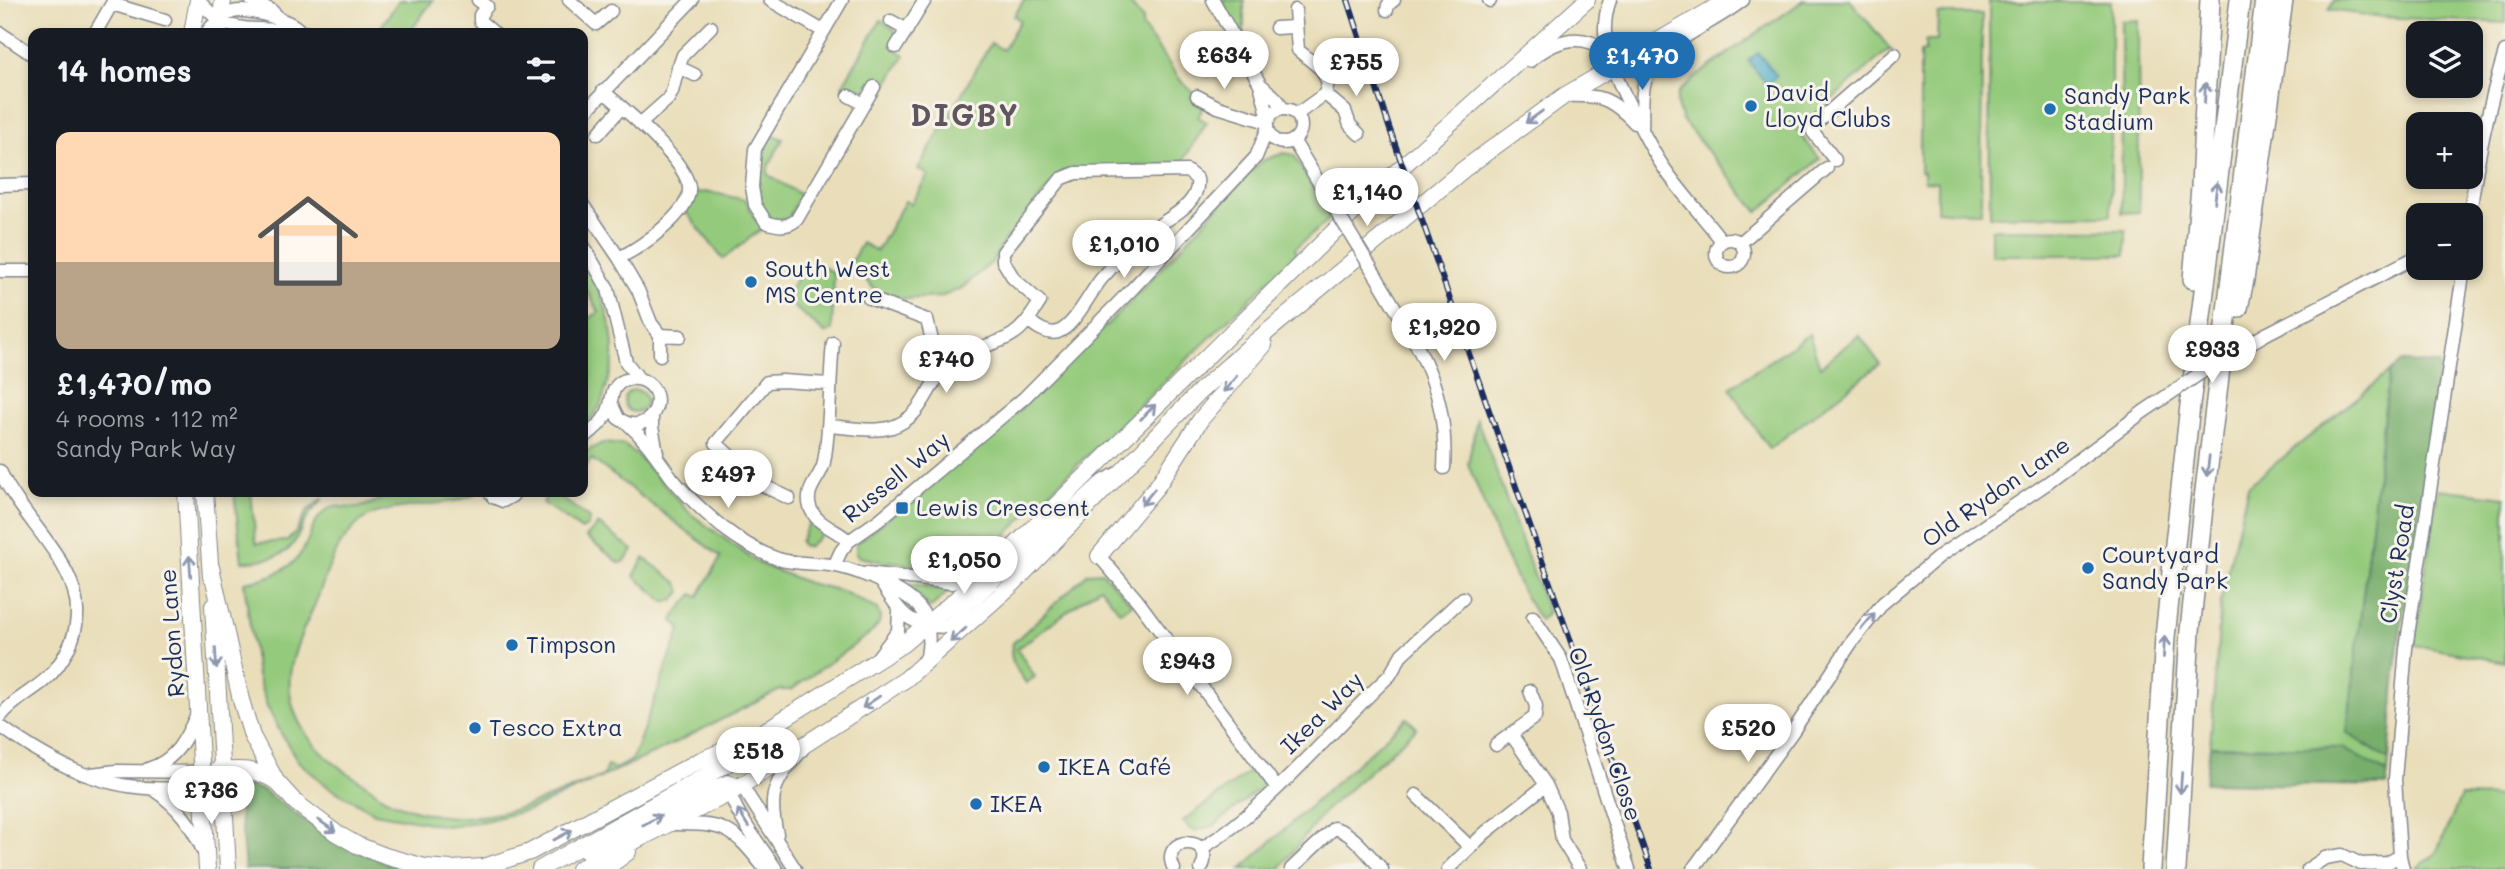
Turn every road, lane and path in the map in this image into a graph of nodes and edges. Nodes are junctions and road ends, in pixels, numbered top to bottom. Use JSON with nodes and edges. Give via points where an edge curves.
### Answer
{"nodes":[{"id":1,"x":198,"y":0,"type":"edge"},
{"id":2,"x":223,"y":0,"type":"edge"},
{"id":3,"x":251,"y":0,"type":"edge"},
{"id":4,"x":569,"y":0,"type":"edge"},
{"id":5,"x":692,"y":0,"type":"edge"},
{"id":6,"x":770,"y":0,"type":"edge"},
{"id":7,"x":842,"y":0,"type":"edge"},
{"id":8,"x":925,"y":0,"type":"edge"},
{"id":9,"x":1213,"y":0,"type":"edge"},
{"id":10,"x":1587,"y":0,"type":"edge"},
{"id":11,"x":1610,"y":0,"type":"edge"},
{"id":12,"x":1728,"y":0,"type":"edge"},
{"id":13,"x":1743,"y":0,"type":"edge"},
{"id":14,"x":2210,"y":0,"type":"edge"},
{"id":15,"x":2240,"y":0,"type":"edge"},
{"id":16,"x":2265,"y":0,"type":"edge"},
{"id":17,"x":2283,"y":0,"type":"edge"},
{"id":18,"x":113,"y":2,"type":"edge"},
{"id":19,"x":486,"y":2,"type":"edge"},
{"id":20,"x":1295,"y":10,"type":"dead end"},
{"id":21,"x":611,"y":11,"type":"dead end"},
{"id":22,"x":281,"y":19,"type":"junction"},
{"id":23,"x":165,"y":20,"type":"dead end"},
{"id":24,"x":891,"y":21,"type":"dead end"},
{"id":25,"x":220,"y":27,"type":"edge"},
{"id":26,"x":711,"y":27,"type":"dead end"},
{"id":27,"x":1294,"y":27,"type":"junction"},
{"id":28,"x":98,"y":28,"type":"edge"},
{"id":29,"x":193,"y":28,"type":"edge"},
{"id":30,"x":238,"y":28,"type":"edge"},
{"id":31,"x":298,"y":28,"type":"edge"},
{"id":32,"x":487,"y":28,"type":"edge"},
{"id":33,"x":1276,"y":28,"type":"dead end"},
{"id":34,"x":907,"y":30,"type":"junction"},
{"id":35,"x":823,"y":31,"type":"junction"},
{"id":36,"x":0,"y":33,"type":"edge"},
{"id":37,"x":897,"y":47,"type":"dead end"},
{"id":38,"x":1605,"y":50,"type":"junction"},
{"id":39,"x":28,"y":52,"type":"edge"},
{"id":40,"x":2505,"y":52,"type":"edge"},
{"id":41,"x":1895,"y":54,"type":"dead end"},
{"id":42,"x":1612,"y":66,"type":"junction"},
{"id":43,"x":678,"y":67,"type":"junction"},
{"id":44,"x":695,"y":75,"type":"dead end"},
{"id":45,"x":1260,"y":84,"type":"junction"},
{"id":46,"x":874,"y":88,"type":"dead end"},
{"id":47,"x":603,"y":91,"type":"junction"},
{"id":48,"x":1325,"y":94,"type":"junction"},
{"id":49,"x":849,"y":96,"type":"dead end"},
{"id":50,"x":1197,"y":96,"type":"dead end"},
{"id":51,"x":1564,"y":96,"type":"junction"},
{"id":52,"x":864,"y":104,"type":"junction"},
{"id":53,"x":1212,"y":104,"type":"junction"},
{"id":54,"x":588,"y":108,"type":"edge"},
{"id":55,"x":621,"y":108,"type":"junction"},
{"id":56,"x":1283,"y":109,"type":"junction"},
{"id":57,"x":1297,"y":114,"type":"junction"},
{"id":58,"x":1205,"y":117,"type":"dead end"},
{"id":59,"x":1268,"y":123,"type":"junction"},
{"id":60,"x":640,"y":124,"type":"junction"},
{"id":61,"x":1642,"y":131,"type":"junction"},
{"id":62,"x":598,"y":134,"type":"dead end"},
{"id":63,"x":1359,"y":134,"type":"dead end"},
{"id":64,"x":1288,"y":141,"type":"junction"},
{"id":65,"x":1256,"y":157,"type":"junction"},
{"id":66,"x":1411,"y":157,"type":"junction"},
{"id":67,"x":0,"y":184,"type":"edge"},
{"id":68,"x":28,"y":184,"type":"edge"},
{"id":69,"x":2472,"y":203,"type":"edge"},
{"id":70,"x":588,"y":212,"type":"edge"},
{"id":71,"x":1722,"y":241,"type":"junction"},
{"id":72,"x":1740,"y":243,"type":"junction"},
{"id":73,"x":588,"y":254,"type":"edge"},
{"id":74,"x":619,"y":258,"type":"junction"},
{"id":75,"x":2406,"y":262,"type":"edge"},
{"id":76,"x":0,"y":271,"type":"edge"},
{"id":77,"x":28,"y":271,"type":"edge"},
{"id":78,"x":2462,"y":280,"type":"edge"},
{"id":79,"x":869,"y":298,"type":"dead end"},
{"id":80,"x":1291,"y":314,"type":"junction"},
{"id":81,"x":1029,"y":320,"type":"junction"},
{"id":82,"x":660,"y":335,"type":"junction"},
{"id":83,"x":680,"y":336,"type":"dead end"},
{"id":84,"x":833,"y":342,"type":"dead end"},
{"id":85,"x":621,"y":345,"type":"junction"},
{"id":86,"x":660,"y":355,"type":"dead end"},
{"id":87,"x":946,"y":368,"type":"junction"},
{"id":88,"x":639,"y":379,"type":"junction"},
{"id":89,"x":829,"y":384,"type":"junction"},
{"id":90,"x":616,"y":387,"type":"junction"},
{"id":91,"x":2216,"y":398,"type":"junction"},
{"id":92,"x":611,"y":403,"type":"junction"},
{"id":93,"x":2190,"y":405,"type":"junction"},
{"id":94,"x":652,"y":416,"type":"junction"},
{"id":95,"x":625,"y":423,"type":"junction"},
{"id":96,"x":828,"y":426,"type":"junction"},
{"id":97,"x":588,"y":434,"type":"edge"},
{"id":98,"x":588,"y":435,"type":"edge"},
{"id":99,"x":659,"y":460,"type":"junction"},
{"id":100,"x":1128,"y":466,"type":"junction"},
{"id":101,"x":1444,"y":468,"type":"dead end"},
{"id":102,"x":0,"y":471,"type":"edge"},
{"id":103,"x":186,"y":497,"type":"edge"},
{"id":104,"x":205,"y":497,"type":"edge"},
{"id":105,"x":493,"y":497,"type":"edge"},
{"id":106,"x":510,"y":497,"type":"edge"},
{"id":107,"x":789,"y":498,"type":"dead end"},
{"id":108,"x":849,"y":541,"type":"junction"},
{"id":109,"x":1099,"y":555,"type":"joint"},
{"id":110,"x":834,"y":566,"type":"junction"},
{"id":111,"x":211,"y":567,"type":"junction"},
{"id":112,"x":857,"y":572,"type":"junction"},
{"id":113,"x":986,"y":573,"type":"junction"},
{"id":114,"x":881,"y":583,"type":"junction"},
{"id":115,"x":1463,"y":598,"type":"dead end"},
{"id":116,"x":899,"y":610,"type":"junction"},
{"id":117,"x":1533,"y":617,"type":"dead end"},
{"id":118,"x":927,"y":626,"type":"junction"},
{"id":119,"x":926,"y":662,"type":"junction"},
{"id":120,"x":874,"y":663,"type":"junction"},
{"id":121,"x":1531,"y":691,"type":"dead end"},
{"id":122,"x":199,"y":708,"type":"junction"},
{"id":123,"x":0,"y":717,"type":"edge"},
{"id":124,"x":0,"y":726,"type":"edge"},
{"id":125,"x":1511,"y":734,"type":"junction"},
{"id":126,"x":752,"y":739,"type":"junction"},
{"id":127,"x":807,"y":745,"type":"junction"},
{"id":128,"x":1496,"y":745,"type":"dead end"},
{"id":129,"x":732,"y":761,"type":"junction"},
{"id":130,"x":223,"y":771,"type":"junction"},
{"id":131,"x":134,"y":773,"type":"junction"},
{"id":132,"x":89,"y":775,"type":"junction"},
{"id":133,"x":203,"y":779,"type":"junction"},
{"id":134,"x":276,"y":781,"type":"junction"},
{"id":135,"x":1546,"y":785,"type":"junction"},
{"id":136,"x":733,"y":787,"type":"junction"},
{"id":137,"x":1277,"y":788,"type":"junction"},
{"id":138,"x":154,"y":790,"type":"junction"},
{"id":139,"x":1416,"y":794,"type":"dead end"},
{"id":140,"x":670,"y":824,"type":"junction"},
{"id":141,"x":653,"y":834,"type":"junction"},
{"id":142,"x":780,"y":846,"type":"junction"},
{"id":143,"x":1470,"y":847,"type":"junction"},
{"id":144,"x":1201,"y":849,"type":"junction"},
{"id":145,"x":2401,"y":862,"type":"edge"},
{"id":146,"x":207,"y":865,"type":"edge"},
{"id":147,"x":228,"y":869,"type":"edge"},
{"id":148,"x":543,"y":869,"type":"edge"},
{"id":149,"x":579,"y":869,"type":"edge"},
{"id":150,"x":605,"y":869,"type":"edge"},
{"id":151,"x":765,"y":869,"type":"edge"},
{"id":152,"x":776,"y":869,"type":"edge"},
{"id":153,"x":795,"y":869,"type":"edge"},
{"id":154,"x":1174,"y":869,"type":"edge"},
{"id":155,"x":1201,"y":869,"type":"edge"},
{"id":156,"x":1291,"y":869,"type":"edge"},
{"id":157,"x":1382,"y":869,"type":"edge"},
{"id":158,"x":1448,"y":869,"type":"edge"},
{"id":159,"x":1580,"y":869,"type":"edge"},
{"id":160,"x":1629,"y":869,"type":"edge"},
{"id":161,"x":1693,"y":869,"type":"edge"},
{"id":162,"x":2151,"y":869,"type":"edge"},
{"id":163,"x":2176,"y":869,"type":"edge"},
{"id":164,"x":2308,"y":869,"type":"edge"}],
"edges":[{"from":1,"to":25,"type":"street"},
{"from":1,"to":29,"type":"main road"},
{"from":2,"to":25,"type":"main road"},
{"from":3,"to":22,"type":"street"},
{"from":4,"to":21,"type":"street","via":[[596,24]]},
{"from":5,"to":47,"type":"street"},
{"from":6,"to":35,"type":"street"},
{"from":7,"to":35,"type":"street"},
{"from":8,"to":34,"type":"street"},
{"from":9,"to":45,"type":"street"},
{"from":10,"to":66,"type":"main road"},
{"from":11,"to":38,"type":"street"},
{"from":12,"to":42,"type":"main road"},
{"from":13,"to":61,"type":"street","via":[[1674,44],[1652,66],[1644,85]]},
{"from":93,"to":14,"type":"highway","one_way":true,"via":[[2186,368]]},
{"from":93,"to":15,"type":"highway","one_way":true},
{"from":16,"to":91,"type":"highway"},
{"from":17,"to":91,"type":"highway","via":[[2245,280]]},
{"from":18,"to":23,"type":"street"},
{"from":18,"to":28,"type":"street"},
{"from":19,"to":32,"type":"street","via":[[479,19]]},
{"from":20,"to":27,"type":"street"},
{"from":22,"to":25,"type":"street","via":[[241,11],[228,15]]},
{"from":22,"to":31,"type":"street"},
{"from":24,"to":34,"type":"street"},
{"from":25,"to":30,"type":"street"},
{"from":26,"to":43,"type":"street","via":[[687,50]]},
{"from":27,"to":33,"type":"street"},
{"from":27,"to":48,"type":"street","via":[[1298,50],[1325,76]]},
{"from":34,"to":37,"type":"street"},
{"from":35,"to":52,"type":"street","via":[[753,156],[752,187],[758,212],[766,222],[783,226],[797,219]]},
{"from":36,"to":39,"type":"street"},
{"from":38,"to":42,"type":"street"},
{"from":38,"to":66,"type":"street","via":[[1588,40],[1549,46],[1430,151]]},
{"from":40,"to":69,"type":"street","via":[[2487,108]]},
{"from":41,"to":72,"type":"street","via":[[1815,124],[1814,132],[1831,164]]},
{"from":42,"to":51,"type":"main road"},
{"from":42,"to":61,"type":"street"},
{"from":43,"to":44,"type":"street"},
{"from":43,"to":60,"type":"street","via":[[668,99]]},
{"from":45,"to":56,"type":"street"},
{"from":45,"to":59,"type":"street"},
{"from":46,"to":52,"type":"street"},
{"from":47,"to":54,"type":"street"},
{"from":47,"to":55,"type":"street"},
{"from":48,"to":57,"type":"street"},
{"from":48,"to":63,"type":"street","via":[[1345,111]]},
{"from":49,"to":52,"type":"street"},
{"from":50,"to":53,"type":"street"},
{"from":51,"to":61,"type":"street","via":[[1597,96],[1617,104]]},
{"from":51,"to":80,"type":"main road","one_way":true,"via":[[1464,169]]},
{"from":53,"to":58,"type":"street"},
{"from":53,"to":59,"type":"street"},
{"from":55,"to":60,"type":"street"},
{"from":55,"to":62,"type":"street"},
{"from":56,"to":57,"type":"street"},
{"from":56,"to":59,"type":"street","via":[[1275,111]]},
{"from":57,"to":64,"type":"street","via":[[1301,127],[1297,137]]},
{"from":59,"to":64,"type":"street","via":[[1275,140]]},
{"from":59,"to":65,"type":"street","name":"Russell Way"},
{"from":60,"to":74,"type":"street","via":[[681,170],[688,196],[660,232]]},
{"from":61,"to":71,"type":"street","via":[[1661,164]]},
{"from":64,"to":65,"type":"street","name":"Russell Way"},
{"from":64,"to":101,"type":"street","bridge":true,"via":[[1329,199],[1423,354],[1437,390]]},
{"from":65,"to":108,"type":"street","name":"Russell Way","via":[[1024,398]]},
{"from":113,"to":66,"type":"main road","one_way":true},
{"from":67,"to":68,"type":"street"},
{"from":70,"to":74,"type":"street"},
{"from":71,"to":72,"type":"street"},
{"from":71,"to":72,"type":"street","via":[[1718,259],[1729,266],[1741,261]]},
{"from":73,"to":85,"type":"street","via":[[608,289]]},
{"from":74,"to":82,"type":"street"},
{"from":161,"to":75,"type":"street","name":"Old Rydon Lane","one_way":true,"bridge":true,"via":[[1850,643],[1884,603],[1933,562],[2211,366]]},
{"from":76,"to":77,"type":"street"},
{"from":78,"to":145,"type":"street","name":"Clyst Road","via":[[2406,648],[2395,779]]},
{"from":79,"to":87,"type":"street","via":[[927,320],[935,352]]},
{"from":80,"to":100,"type":"main road","via":[[1199,392]]},
{"from":80,"to":109,"type":"main road","one_way":true,"via":[[1201,419],[1158,485]]},
{"from":81,"to":81,"type":"street","via":[[1040,302],[1014,279],[1003,252],[1061,179],[1076,173],[1169,171],[1187,171],[1198,179],[1195,196],[1101,279],[1068,325],[1048,332]]},
{"from":81,"to":87,"type":"street","via":[[1011,335],[967,352]]},
{"from":82,"to":83,"type":"street"},
{"from":82,"to":86,"type":"street"},
{"from":84,"to":89,"type":"street"},
{"from":85,"to":88,"type":"street","via":[[626,362]]},
{"from":85,"to":90,"type":"street","via":[[621,381]]},
{"from":87,"to":96,"type":"street","via":[[920,409],[899,424],[882,429]]},
{"from":88,"to":90,"type":"street"},
{"from":88,"to":94,"type":"street","via":[[654,391],[657,403]]},
{"from":89,"to":96,"type":"street"},
{"from":89,"to":107,"type":"street","via":[[767,382],[716,443],[760,484]]},
{"from":90,"to":92,"type":"street"},
{"from":91,"to":163,"type":"highway","one_way":true,"via":[[2190,631]]},
{"from":92,"to":95,"type":"street","via":[[614,414]]},
{"from":92,"to":97,"type":"street","via":[[608,413]]},
{"from":162,"to":93,"type":"highway","one_way":true,"via":[[2165,637]]},
{"from":94,"to":95,"type":"street","via":[[642,423]]},
{"from":94,"to":99,"type":"street"},
{"from":95,"to":98,"type":"street"},
{"from":95,"to":99,"type":"street"},
{"from":96,"to":108,"type":"street","via":[[824,463],[809,502],[818,521]]},
{"from":99,"to":110,"type":"street","via":[[722,527],[762,553],[796,563]]},
{"from":100,"to":118,"type":"street","via":[[1100,483],[945,627]]},
{"from":100,"to":119,"type":"main road","one_way":true,"via":[[1014,583]]},
{"from":102,"to":123,"type":"street","via":[[65,567],[73,584],[76,621],[57,667]]},
{"from":122,"to":103,"type":"main road","name":"Rydon Lane","one_way":true},
{"from":104,"to":111,"type":"main road","name":"Rydon Lane"},
{"from":105,"to":106,"type":"street"},
{"from":108,"to":110,"type":"street","name":"Russell Way"},
{"from":109,"to":137,"type":"street"},
{"from":110,"to":112,"type":"street"},
{"from":111,"to":130,"type":"main road","name":"Rydon Lane","one_way":true},
{"from":111,"to":134,"type":"main road","via":[[241,701]]},
{"from":112,"to":113,"type":"street","via":[[952,583]]},
{"from":112,"to":114,"type":"street"},
{"from":113,"to":118,"type":"main road"},
{"from":114,"to":116,"type":"street"},
{"from":114,"to":118,"type":"street","via":[[905,595],[923,612]]},
{"from":115,"to":137,"type":"street","name":"Ikea Way","via":[[1402,654],[1390,674]]},
{"from":116,"to":118,"type":"street","via":[[911,622]]},
{"from":116,"to":120,"type":"street","via":[[898,631]]},
{"from":117,"to":160,"type":"street","name":"Old Rydon Close","via":[[1561,659]]},
{"from":118,"to":119,"type":"street"},
{"from":118,"to":120,"type":"main road"},
{"from":119,"to":127,"type":"main road","one_way":true},
{"from":120,"to":126,"type":"main road"},
{"from":121,"to":125,"type":"street","via":[[1535,717]]},
{"from":122,"to":131,"type":"street","via":[[183,743],[163,764]]},
{"from":122,"to":133,"type":"main road","name":"Rydon Lane"},
{"from":124,"to":132,"type":"street","via":[[64,768]]},
{"from":125,"to":128,"type":"street"},
{"from":125,"to":135,"type":"street"},
{"from":126,"to":129,"type":"main road"},
{"from":134,"to":126,"type":"main road","one_way":true,"via":[[312,816],[357,845],[425,867],[483,867],[530,852],[701,760]]},
{"from":127,"to":136,"type":"main road"},
{"from":127,"to":142,"type":"street","via":[[777,781],[772,799]]},
{"from":129,"to":136,"type":"street"},
{"from":129,"to":148,"type":"main road"},
{"from":130,"to":133,"type":"main road"},
{"from":130,"to":134,"type":"main road","via":[[257,771]]},
{"from":130,"to":147,"type":"main road","name":"Rydon Lane"},
{"from":131,"to":132,"type":"street"},
{"from":131,"to":133,"type":"street"},
{"from":132,"to":138,"type":"street"},
{"from":133,"to":138,"type":"street"},
{"from":133,"to":146,"type":"main road","name":"Rydon Lane"},
{"from":135,"to":143,"type":"street"},
{"from":135,"to":159,"type":"street","via":[[1558,812],[1562,840]]},
{"from":136,"to":140,"type":"main road"},
{"from":136,"to":142,"type":"street"},
{"from":148,"to":136,"type":"street","one_way":true,"via":[[630,831],[715,786]]},
{"from":152,"to":136,"type":"street","one_way":true},
{"from":137,"to":144,"type":"street","name":"Ikea Way"},
{"from":138,"to":146,"type":"street","via":[[190,822]]},
{"from":139,"to":143,"type":"street"},
{"from":140,"to":141,"type":"main road"},
{"from":140,"to":151,"type":"street","via":[[713,824],[729,830]]},
{"from":141,"to":149,"type":"main road"},
{"from":141,"to":150,"type":"main road"},
{"from":142,"to":153,"type":"street"},
{"from":143,"to":158,"type":"street"},
{"from":144,"to":154,"type":"street","via":[[1193,843],[1177,846],[1171,856]]},
{"from":144,"to":155,"type":"street","via":[[1205,860]]},
{"from":145,"to":164,"type":"street","via":[[2361,864],[2342,855],[2325,858]]},
{"from":156,"to":157,"type":"street","via":[[1334,828],[1341,829]]}]}
